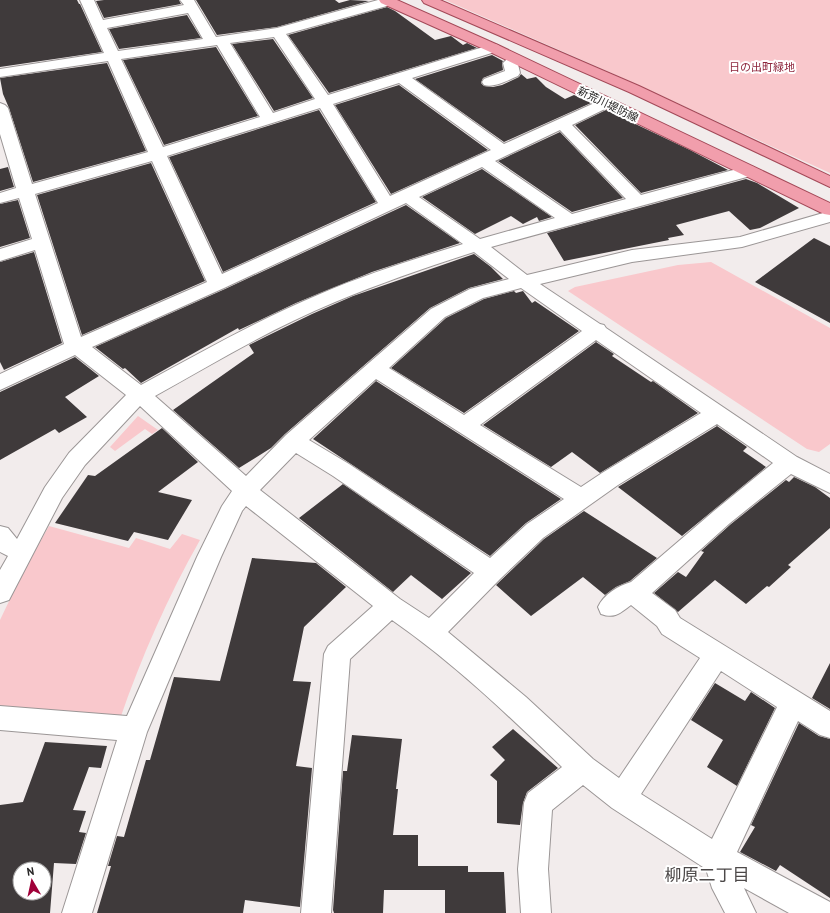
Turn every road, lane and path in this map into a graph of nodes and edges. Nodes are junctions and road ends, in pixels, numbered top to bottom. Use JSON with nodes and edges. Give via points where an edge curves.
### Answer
{"nodes":[{"id":1,"x":87,"y":0,"type":"edge"},
{"id":2,"x":429,"y":0,"type":"edge"},
{"id":3,"x":388,"y":1,"type":"edge"},
{"id":4,"x":189,"y":4,"type":"edge"},
{"id":5,"x":99,"y":25,"type":"junction"},
{"id":6,"x":278,"y":32,"type":"junction"},
{"id":7,"x":217,"y":42,"type":"junction"},
{"id":8,"x":493,"y":48,"type":"junction"},
{"id":9,"x":114,"y":57,"type":"junction"},
{"id":10,"x":515,"y":59,"type":"junction"},
{"id":11,"x":0,"y":73,"type":"edge"},
{"id":12,"x":402,"y":78,"type":"junction"},
{"id":13,"x":489,"y":82,"type":"dead end"},
{"id":14,"x":324,"y":101,"type":"junction"},
{"id":15,"x":606,"y":103,"type":"junction"},
{"id":16,"x":0,"y":108,"type":"edge"},
{"id":17,"x":269,"y":119,"type":"junction"},
{"id":18,"x":563,"y":124,"type":"junction"},
{"id":19,"x":503,"y":151,"type":"junction"},
{"id":20,"x":158,"y":154,"type":"junction"},
{"id":21,"x":483,"y":160,"type":"junction"},
{"id":22,"x":748,"y":171,"type":"junction"},
{"id":23,"x":830,"y":182,"type":"edge"},
{"id":24,"x":26,"y":191,"type":"junction"},
{"id":25,"x":408,"y":196,"type":"junction"},
{"id":26,"x":0,"y":198,"type":"edge"},
{"id":27,"x":638,"y":202,"type":"junction"},
{"id":28,"x":392,"y":203,"type":"junction"},
{"id":29,"x":830,"y":210,"type":"edge"},
{"id":30,"x":830,"y":216,"type":"edge"},
{"id":31,"x":569,"y":220,"type":"junction"},
{"id":32,"x":42,"y":242,"type":"junction"},
{"id":33,"x":477,"y":245,"type":"junction"},
{"id":34,"x":0,"y":255,"type":"edge"},
{"id":35,"x":523,"y":281,"type":"junction"},
{"id":36,"x":217,"y":284,"type":"junction"},
{"id":37,"x":597,"y":330,"type":"junction"},
{"id":38,"x":77,"y":346,"type":"junction"},
{"id":39,"x":375,"y":369,"type":"junction"},
{"id":40,"x":0,"y":383,"type":"edge"},
{"id":41,"x":140,"y":395,"type":"junction"},
{"id":42,"x":717,"y":414,"type":"junction"},
{"id":43,"x":465,"y":425,"type":"junction"},
{"id":44,"x":294,"y":441,"type":"junction"},
{"id":45,"x":789,"y":463,"type":"junction"},
{"id":46,"x":830,"y":484,"type":"edge"},
{"id":47,"x":246,"y":490,"type":"junction"},
{"id":48,"x":582,"y":499,"type":"junction"},
{"id":49,"x":0,"y":535,"type":"edge"},
{"id":50,"x":22,"y":549,"type":"junction"},
{"id":51,"x":491,"y":572,"type":"junction"},
{"id":52,"x":0,"y":592,"type":"edge"},
{"id":53,"x":635,"y":592,"type":"junction"},
{"id":54,"x":391,"y":606,"type":"junction"},
{"id":55,"x":610,"y":607,"type":"dead end"},
{"id":56,"x":431,"y":633,"type":"junction"},
{"id":57,"x":717,"y":655,"type":"junction"},
{"id":58,"x":792,"y":703,"type":"junction"},
{"id":59,"x":0,"y":718,"type":"edge"},
{"id":60,"x":830,"y":726,"type":"edge"},
{"id":61,"x":134,"y":729,"type":"junction"},
{"id":62,"x":583,"y":768,"type":"junction"},
{"id":63,"x":622,"y":798,"type":"junction"},
{"id":64,"x":718,"y":860,"type":"junction"},
{"id":65,"x":78,"y":913,"type":"edge"},
{"id":66,"x":316,"y":913,"type":"edge"},
{"id":67,"x":536,"y":913,"type":"edge"},
{"id":68,"x":741,"y":913,"type":"edge"},
{"id":69,"x":819,"y":913,"type":"edge"}],
"edges":[{"from":1,"to":5,"type":"street"},
{"from":2,"to":23,"type":"main road","name":"新荒川堤防線","via":[[634,89]]},
{"from":3,"to":6,"type":"street"},
{"from":3,"to":8,"type":"main road","name":"新荒川堤防線"},
{"from":4,"to":5,"type":"street"},
{"from":4,"to":7,"type":"street"},
{"from":5,"to":9,"type":"street"},
{"from":6,"to":7,"type":"street"},
{"from":6,"to":14,"type":"street"},
{"from":7,"to":9,"type":"street"},
{"from":7,"to":17,"type":"street"},
{"from":8,"to":10,"type":"main road","name":"新荒川堤防線"},
{"from":8,"to":12,"type":"street"},
{"from":9,"to":11,"type":"street"},
{"from":9,"to":20,"type":"street"},
{"from":10,"to":13,"type":"street","via":[[510,63],[513,73]]},
{"from":10,"to":15,"type":"main road","name":"新荒川堤防線"},
{"from":12,"to":14,"type":"street"},
{"from":12,"to":19,"type":"street"},
{"from":14,"to":17,"type":"street"},
{"from":14,"to":28,"type":"street","via":[[384,198]]},
{"from":15,"to":18,"type":"street"},
{"from":15,"to":22,"type":"main road","name":"新荒川堤防線"},
{"from":16,"to":24,"type":"street"},
{"from":17,"to":20,"type":"street"},
{"from":18,"to":19,"type":"street"},
{"from":18,"to":27,"type":"street"},
{"from":19,"to":21,"type":"street"},
{"from":20,"to":24,"type":"street"},
{"from":20,"to":36,"type":"street"},
{"from":21,"to":25,"type":"street"},
{"from":21,"to":31,"type":"street"},
{"from":22,"to":27,"type":"street"},
{"from":22,"to":29,"type":"main road","name":"新荒川堤防線"},
{"from":24,"to":26,"type":"street"},
{"from":24,"to":32,"type":"street"},
{"from":25,"to":28,"type":"street"},
{"from":25,"to":33,"type":"street"},
{"from":27,"to":31,"type":"street"},
{"from":28,"to":36,"type":"street"},
{"from":30,"to":35,"type":"street","via":[[742,242],[632,256]]},
{"from":31,"to":33,"type":"street"},
{"from":32,"to":34,"type":"street"},
{"from":32,"to":38,"type":"street","via":[[72,340]]},
{"from":33,"to":35,"type":"street"},
{"from":33,"to":41,"type":"street","via":[[327,298],[259,330]]},
{"from":35,"to":37,"type":"street"},
{"from":35,"to":39,"type":"street","via":[[477,293],[438,313]]},
{"from":36,"to":38,"type":"street"},
{"from":37,"to":42,"type":"street"},
{"from":37,"to":43,"type":"street"},
{"from":38,"to":40,"type":"street"},
{"from":38,"to":41,"type":"street"},
{"from":39,"to":43,"type":"street"},
{"from":39,"to":44,"type":"street"},
{"from":41,"to":47,"type":"street"},
{"from":41,"to":50,"type":"street","via":[[127,405],[77,459],[53,493]]},
{"from":42,"to":45,"type":"street"},
{"from":42,"to":48,"type":"street","via":[[610,479]]},
{"from":43,"to":48,"type":"street"},
{"from":44,"to":47,"type":"street"},
{"from":44,"to":51,"type":"street"},
{"from":45,"to":46,"type":"street"},
{"from":45,"to":53,"type":"street"},
{"from":47,"to":54,"type":"street","via":[[257,502]]},
{"from":47,"to":61,"type":"street","via":[[233,506],[209,557]]},
{"from":48,"to":51,"type":"street","via":[[535,531]]},
{"from":49,"to":50,"type":"street","via":[[10,547]]},
{"from":50,"to":52,"type":"street"},
{"from":51,"to":56,"type":"street"},
{"from":53,"to":55,"type":"street","via":[[629,593]]},
{"from":53,"to":57,"type":"street","via":[[666,618],[671,626]]},
{"from":54,"to":56,"type":"street"},
{"from":54,"to":66,"type":"street","via":[[337,654]]},
{"from":56,"to":62,"type":"street","via":[[517,706]]},
{"from":57,"to":58,"type":"street"},
{"from":57,"to":63,"type":"street"},
{"from":58,"to":60,"type":"street"},
{"from":58,"to":64,"type":"street"},
{"from":59,"to":61,"type":"street"},
{"from":61,"to":65,"type":"street"},
{"from":62,"to":63,"type":"street"},
{"from":62,"to":67,"type":"street","via":[[538,803],[533,869]]},
{"from":63,"to":64,"type":"street"},
{"from":64,"to":68,"type":"street"},
{"from":64,"to":69,"type":"street","via":[[737,867]]}]}
